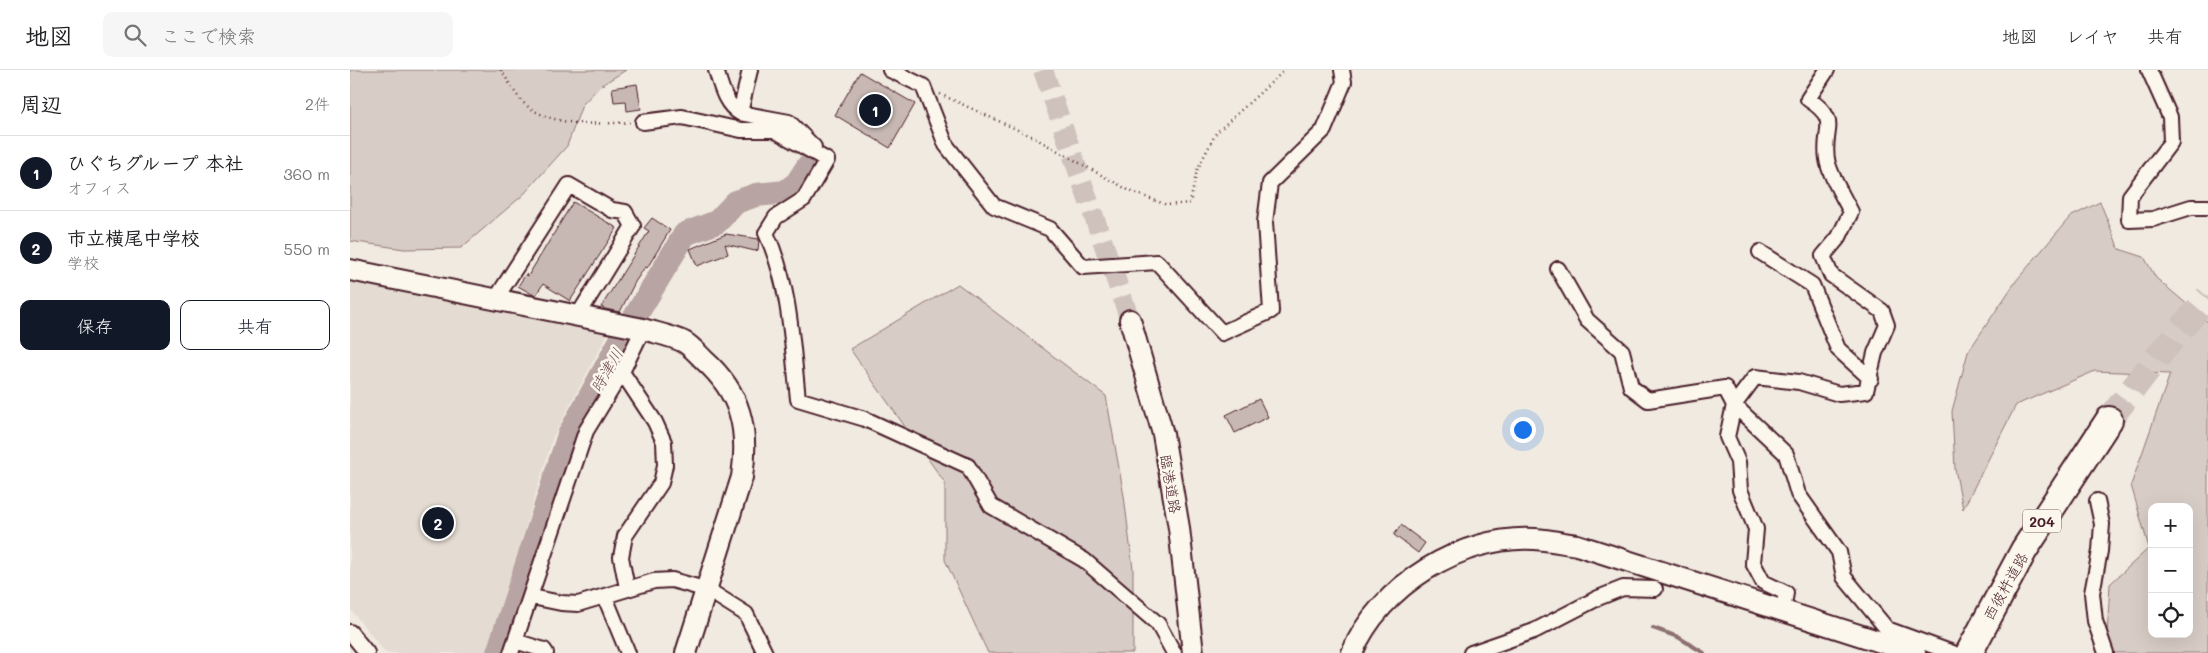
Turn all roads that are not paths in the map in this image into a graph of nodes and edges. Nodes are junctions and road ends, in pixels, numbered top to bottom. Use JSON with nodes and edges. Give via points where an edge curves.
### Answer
{"nodes":[{"id":1,"x":716,"y":70,"type":"edge"},
{"id":2,"x":750,"y":70,"type":"edge"},
{"id":3,"x":890,"y":70,"type":"edge"},
{"id":4,"x":1342,"y":70,"type":"edge"},
{"id":5,"x":1827,"y":70,"type":"edge"},
{"id":6,"x":2149,"y":70,"type":"edge"},
{"id":7,"x":740,"y":113,"type":"junction"},
{"id":8,"x":642,"y":122,"type":"road end"},
{"id":9,"x":827,"y":160,"type":"junction"},
{"id":10,"x":2208,"y":207,"type":"edge"},
{"id":11,"x":1760,"y":252,"type":"dead end"},
{"id":12,"x":1558,"y":269,"type":"dead end"},
{"id":13,"x":350,"y":270,"type":"edge"},
{"id":14,"x":495,"y":300,"type":"junction"},
{"id":15,"x":577,"y":317,"type":"junction"},
{"id":16,"x":1130,"y":320,"type":"tunnel mouth"},
{"id":17,"x":643,"y":329,"type":"junction"},
{"id":18,"x":622,"y":372,"type":"junction"},
{"id":19,"x":1871,"y":379,"type":"junction"},
{"id":20,"x":1734,"y":405,"type":"junction"},
{"id":21,"x":2109,"y":420,"type":"tunnel mouth"},
{"id":22,"x":2097,"y":502,"type":"dead end"},
{"id":23,"x":627,"y":588,"type":"junction"},
{"id":24,"x":1655,"y":589,"type":"dead end"},
{"id":25,"x":708,"y":590,"type":"junction"},
{"id":26,"x":532,"y":597,"type":"junction"},
{"id":27,"x":605,"y":597,"type":"junction"},
{"id":28,"x":1783,"y":610,"type":"junction"},
{"id":29,"x":350,"y":632,"type":"edge"},
{"id":30,"x":513,"y":647,"type":"edge"},
{"id":31,"x":367,"y":653,"type":"edge"},
{"id":32,"x":546,"y":653,"type":"edge"},
{"id":33,"x":628,"y":653,"type":"edge"},
{"id":34,"x":686,"y":653,"type":"edge"},
{"id":35,"x":765,"y":653,"type":"edge"},
{"id":36,"x":1174,"y":653,"type":"edge"},
{"id":37,"x":1193,"y":653,"type":"edge"},
{"id":38,"x":1352,"y":653,"type":"edge"},
{"id":39,"x":1471,"y":653,"type":"edge"},
{"id":40,"x":1915,"y":653,"type":"edge"},
{"id":41,"x":1953,"y":653,"type":"edge"},
{"id":42,"x":1969,"y":653,"type":"edge"},
{"id":43,"x":2106,"y":653,"type":"edge"}],
"edges":[{"from":1,"to":7,"type":"street","via":[[723,92],[733,109]]},
{"from":2,"to":7,"type":"street"},
{"from":3,"to":4,"type":"street","via":[[923,86],[946,145],[994,206],[1050,229],[1083,267],[1157,262],[1222,333],[1272,311],[1265,222],[1270,183],[1324,130],[1344,82]]},
{"from":5,"to":19,"type":"street","via":[[1808,99],[1820,107],[1830,124],[1827,159],[1850,212],[1839,237],[1823,256],[1831,275],[1882,311],[1887,325],[1875,353]]},
{"from":6,"to":10,"type":"street","via":[[2170,117],[2171,142],[2130,196],[2129,220],[2153,219],[2191,207]]},
{"from":7,"to":9,"type":"street","via":[[788,122]]},
{"from":8,"to":9,"type":"street","via":[[682,117],[741,130],[774,130]]},
{"from":9,"to":36,"type":"street","via":[[804,199],[776,217],[766,233],[775,252],[790,313],[798,399],[865,419],[968,466],[991,506],[1084,560],[1158,624]]},
{"from":11,"to":19,"type":"street","via":[[1812,285],[1838,349]]},
{"from":12,"to":20,"type":"street","via":[[1587,320],[1622,351],[1631,387],[1648,400],[1725,388]]},
{"from":13,"to":14,"type":"street"},
{"from":14,"to":15,"type":"street"},
{"from":14,"to":15,"type":"street","via":[[569,185],[612,210],[625,212],[633,226]]},
{"from":15,"to":17,"type":"street"},
{"from":16,"to":37,"type":"street","name":"臨港道路","via":[[1163,434]]},
{"from":17,"to":18,"type":"street"},
{"from":17,"to":25,"type":"street","via":[[684,342],[718,372],[737,404],[744,425],[746,451],[742,477]]},
{"from":18,"to":23,"type":"street","via":[[655,422],[664,442],[666,465],[661,483],[625,536],[620,557]]},
{"from":18,"to":26,"type":"street","via":[[586,431]]},
{"from":19,"to":20,"type":"street","via":[[1866,391],[1839,394],[1799,382],[1755,377]]},
{"from":20,"to":28,"type":"street","via":[[1726,437],[1738,462],[1740,490],[1756,529],[1753,563],[1763,582],[1786,593]]},
{"from":20,"to":41,"type":"street","via":[[1786,454],[1798,494],[1839,552],[1844,577],[1887,629]]},
{"from":21,"to":42,"type":"highway","name":"西彼杵道路","number":"204","via":[[2024,550]]},
{"from":22,"to":43,"type":"street","via":[[2102,524],[2092,593],[2095,621]]},
{"from":23,"to":25,"type":"street","via":[[672,580]]},
{"from":23,"to":27,"type":"street"},
{"from":24,"to":39,"type":"street","via":[[1623,588],[1534,631]]},
{"from":25,"to":34,"type":"street"},
{"from":25,"to":35,"type":"street","via":[[746,614]]},
{"from":26,"to":27,"type":"street","via":[[578,604]]},
{"from":26,"to":30,"type":"street"},
{"from":27,"to":33,"type":"street"},
{"from":28,"to":38,"type":"street","via":[[1577,546],[1534,539],[1504,541],[1473,547],[1422,571],[1375,613]]},
{"from":28,"to":40,"type":"street"},
{"from":29,"to":31,"type":"street"},
{"from":30,"to":32,"type":"street","via":[[544,650]]}]}
